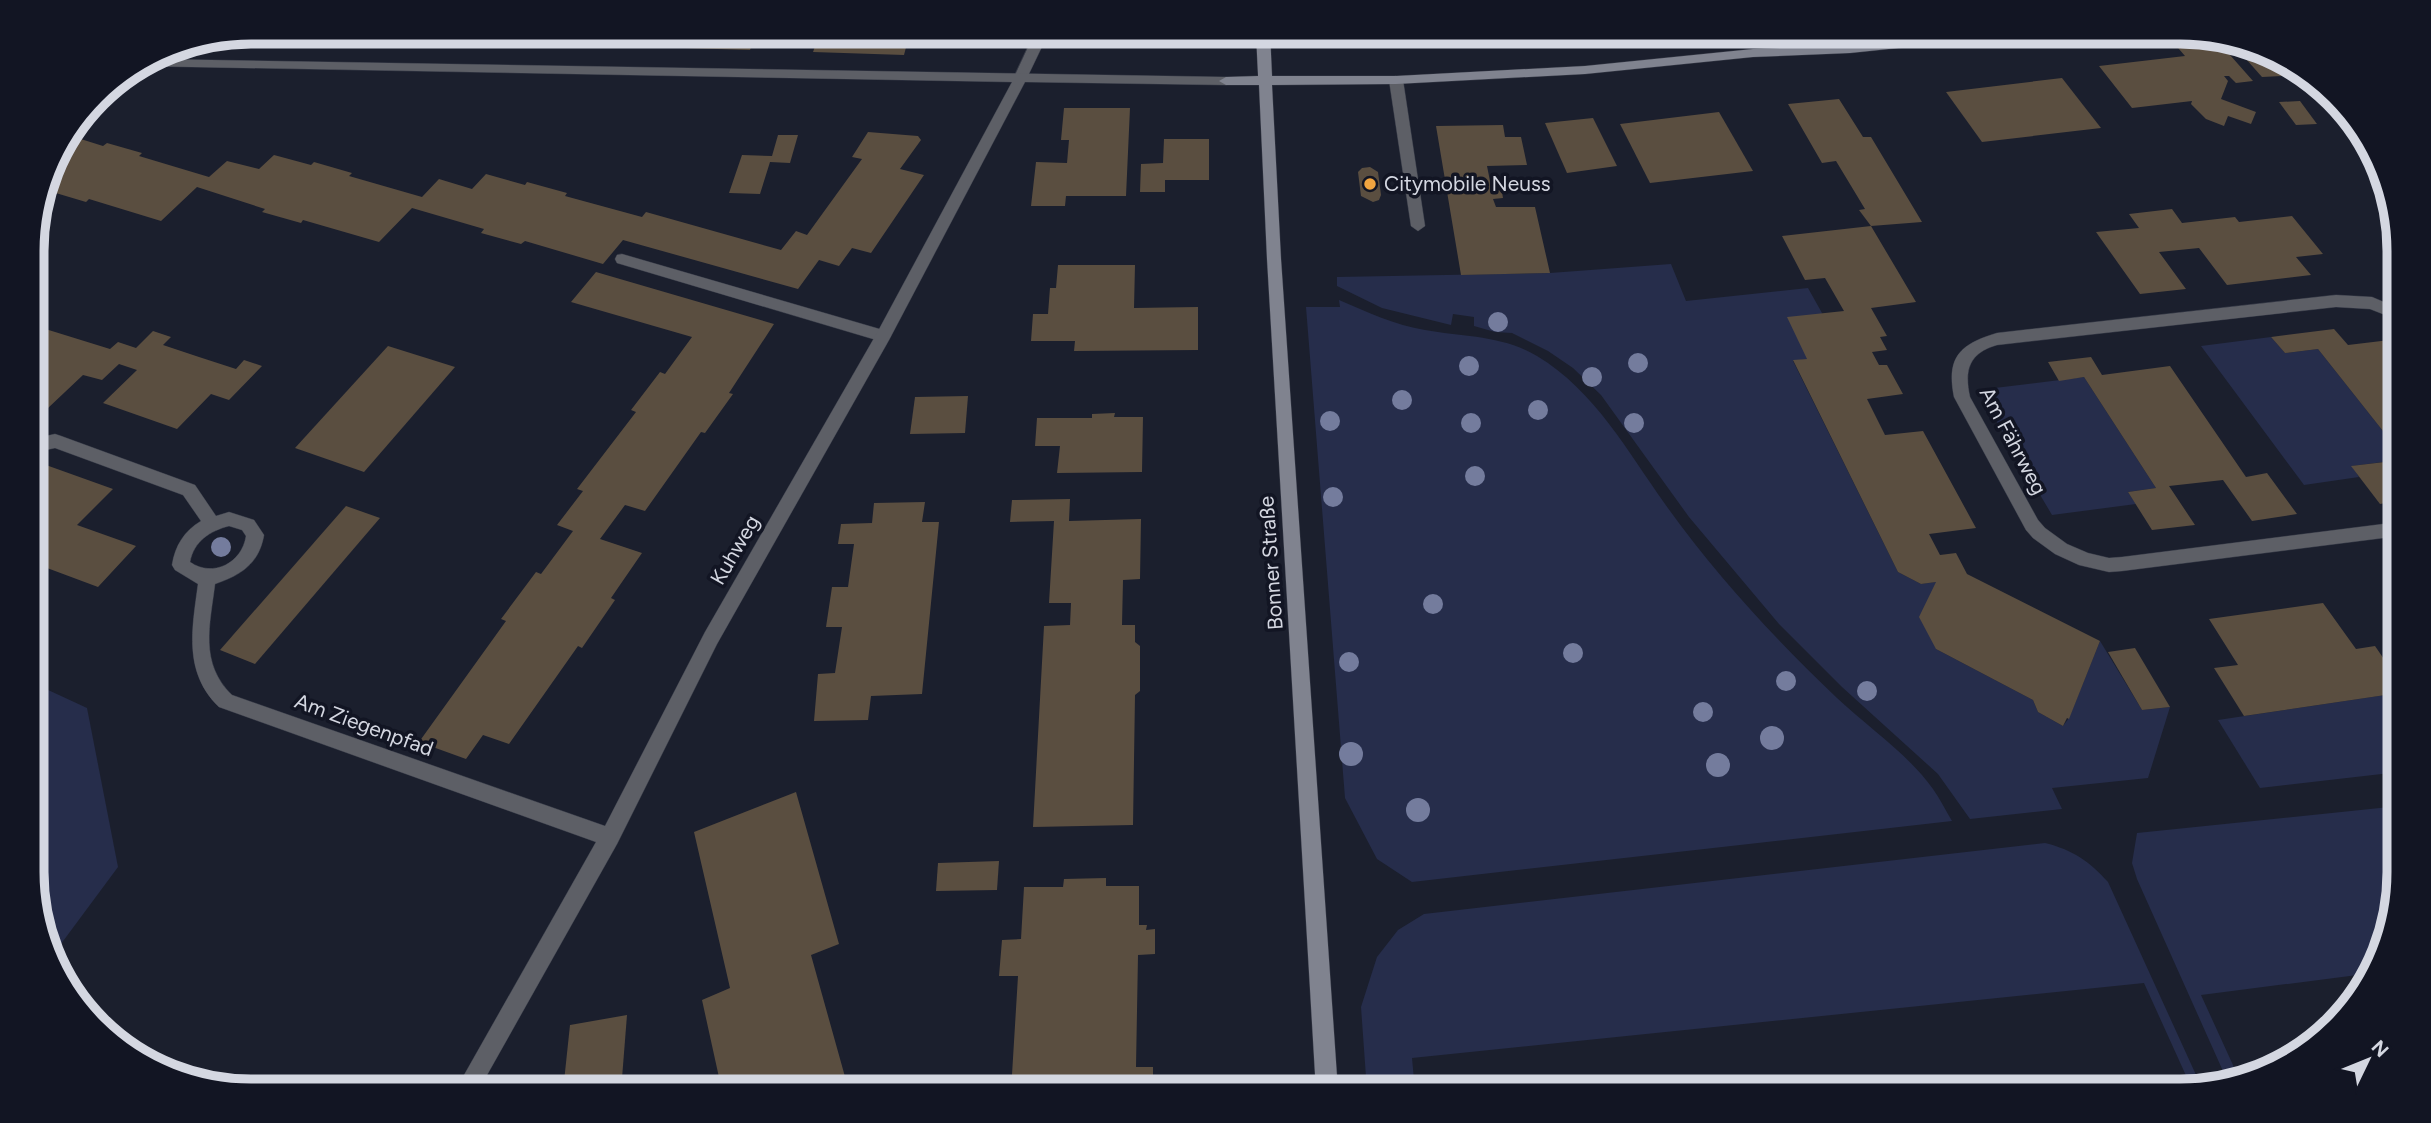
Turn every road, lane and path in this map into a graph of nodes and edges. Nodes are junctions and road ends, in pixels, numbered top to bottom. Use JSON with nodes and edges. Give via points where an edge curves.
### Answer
{"nodes":[{"id":1,"x":1036,"y":44,"type":"edge"},
{"id":2,"x":1264,"y":44,"type":"edge"},
{"id":3,"x":1899,"y":44,"type":"edge"},
{"id":4,"x":163,"y":63,"type":"edge"},
{"id":5,"x":1020,"y":76,"type":"junction"},
{"id":6,"x":1396,"y":80,"type":"junction"},
{"id":7,"x":1226,"y":81,"type":"joint"},
{"id":8,"x":1266,"y":81,"type":"junction"},
{"id":9,"x":1418,"y":226,"type":"dead end"},
{"id":10,"x":622,"y":260,"type":"dead end"},
{"id":11,"x":2387,"y":309,"type":"edge"},
{"id":12,"x":883,"y":335,"type":"junction"},
{"id":13,"x":44,"y":443,"type":"edge"},
{"id":14,"x":212,"y":523,"type":"junction"},
{"id":15,"x":2387,"y":531,"type":"edge"},
{"id":16,"x":207,"y":579,"type":"junction"},
{"id":17,"x":610,"y":837,"type":"junction"},
{"id":18,"x":473,"y":1079,"type":"edge"},
{"id":19,"x":1326,"y":1079,"type":"edge"}],
"edges":[{"from":1,"to":5,"type":"street","name":"Kuhweg"},
{"from":2,"to":8,"type":"main road","name":"Bonner Straße"},
{"from":3,"to":6,"type":"main road","via":[[1585,70]]},
{"from":4,"to":5,"type":"street"},
{"from":5,"to":7,"type":"street"},
{"from":5,"to":12,"type":"street","name":"Kuhweg"},
{"from":6,"to":8,"type":"main road"},
{"from":6,"to":9,"type":"street"},
{"from":7,"to":8,"type":"main road"},
{"from":8,"to":19,"type":"main road","name":"Bonner Straße"},
{"from":10,"to":12,"type":"street"},
{"from":11,"to":15,"type":"street","name":"Am Fährweg","via":[[2372,303],[2336,300],[1997,339],[1965,355],[1958,381],[1962,397],[2032,525],[2061,549],[2085,560],[2122,564]]},
{"from":12,"to":17,"type":"street","name":"Kuhweg","via":[[711,638]]},
{"from":13,"to":14,"type":"street","via":[[55,441],[189,490]]},
{"from":14,"to":16,"type":"street","via":[[182,550],[181,565],[190,576]]},
{"from":14,"to":16,"type":"street","via":[[244,520],[257,539],[241,565]]},
{"from":16,"to":17,"type":"street","name":"Am Ziegenpfad","via":[[201,665],[214,692],[226,701]]},
{"from":17,"to":18,"type":"street","name":"Kuhweg"}]}
